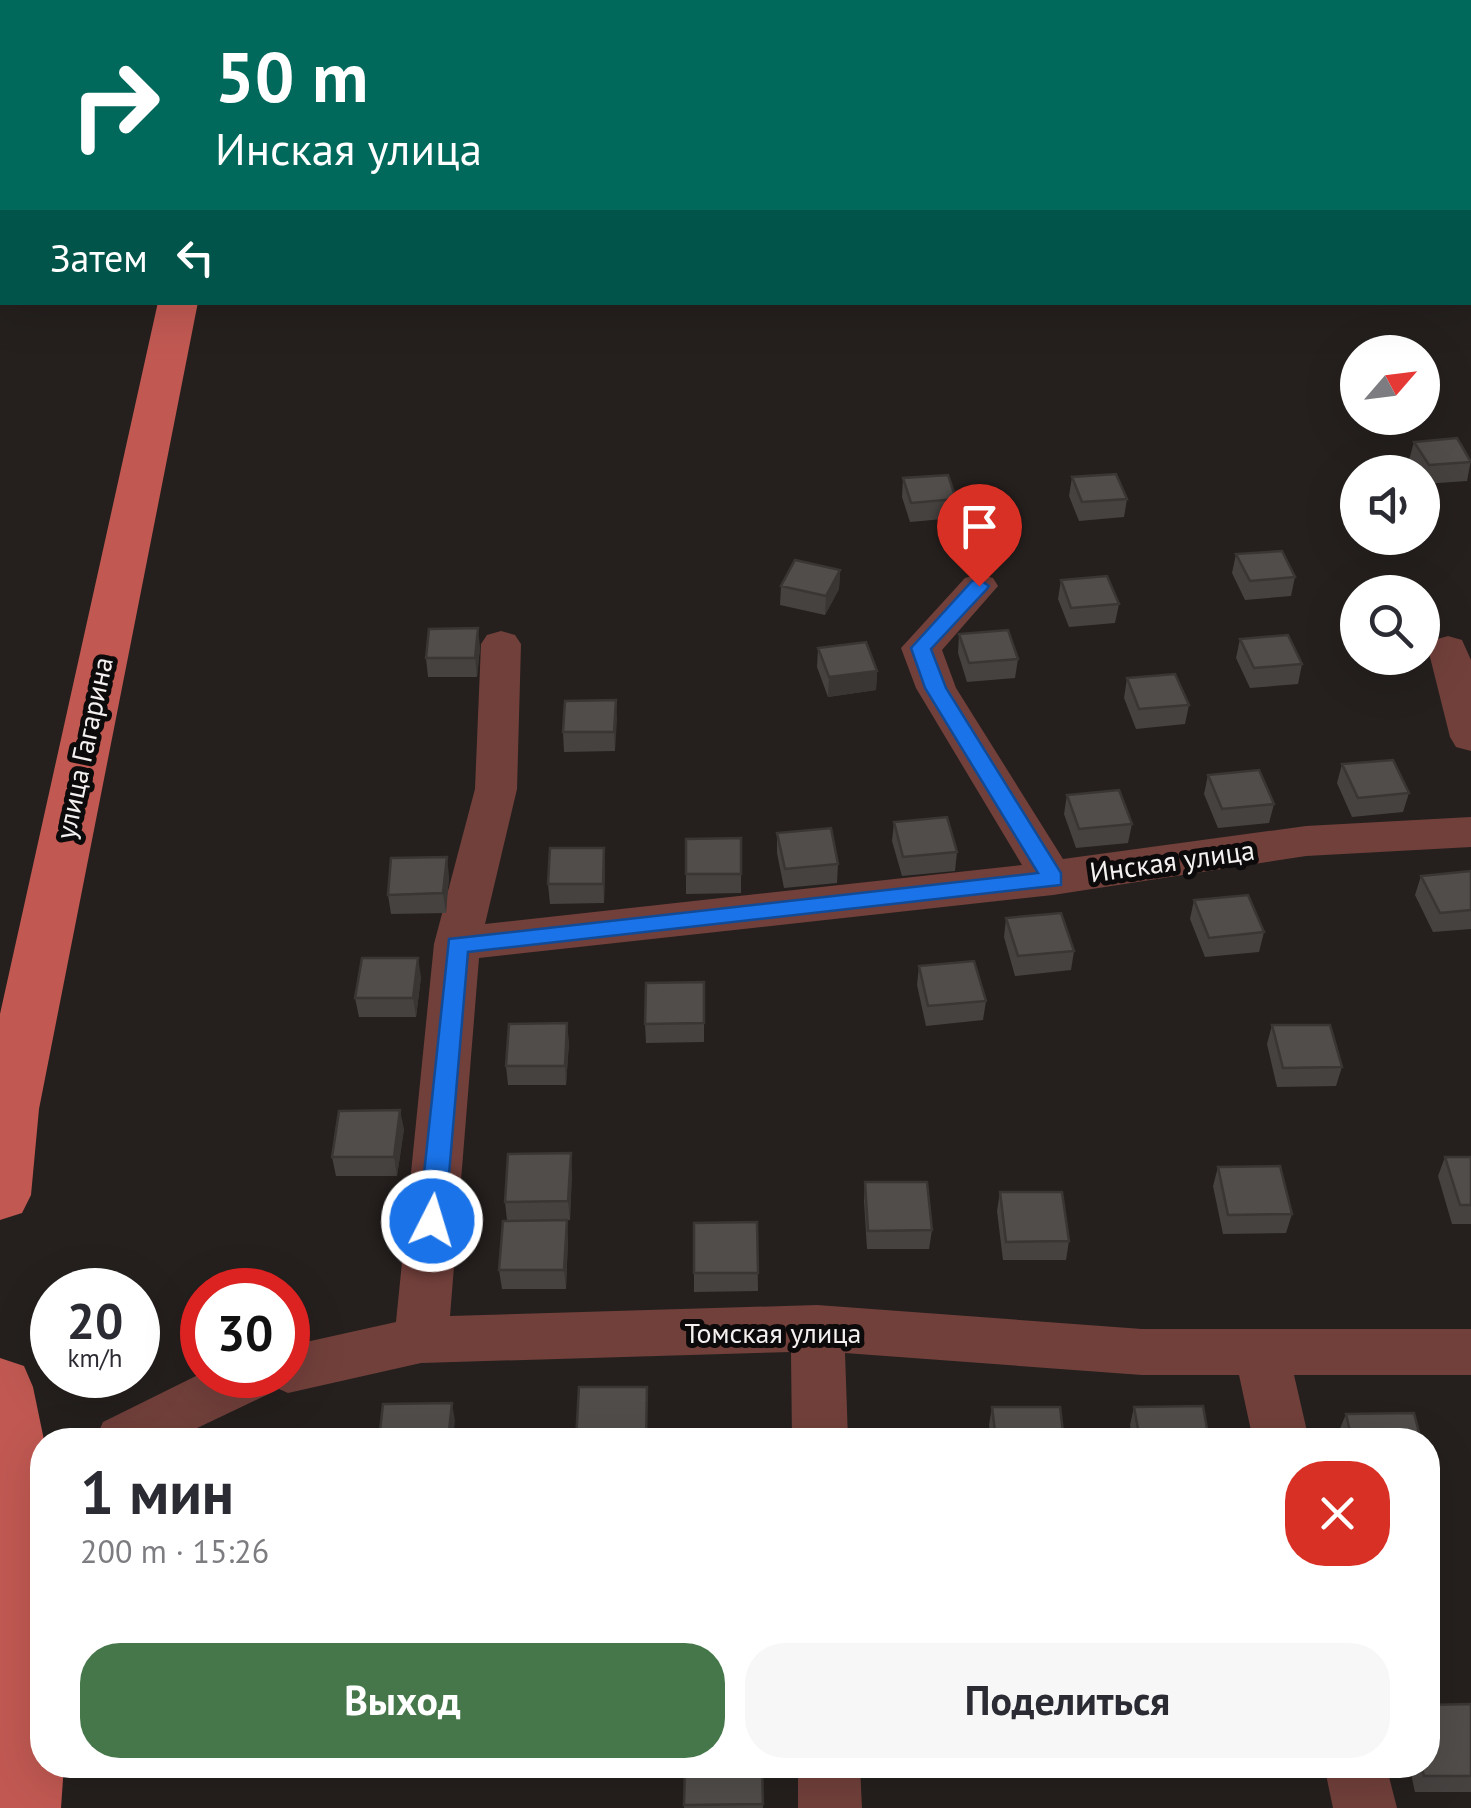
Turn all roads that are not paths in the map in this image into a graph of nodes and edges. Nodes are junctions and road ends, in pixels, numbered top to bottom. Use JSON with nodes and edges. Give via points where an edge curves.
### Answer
{"nodes":[{"id":1,"x":177,"y":305,"type":"edge"},
{"id":2,"x":979,"y":586,"type":"dead end"},
{"id":3,"x":501,"y":644,"type":"dead end"},
{"id":4,"x":1448,"y":649,"type":"dead end"},
{"id":5,"x":1471,"y":737,"type":"edge"},
{"id":6,"x":1471,"y":832,"type":"edge"},
{"id":7,"x":1053,"y":879,"type":"junction"},
{"id":8,"x":457,"y":944,"type":"junction"},
{"id":9,"x":0,"y":1195,"type":"edge"},
{"id":10,"x":817,"y":1328,"type":"junction"},
{"id":11,"x":421,"y":1340,"type":"junction"},
{"id":12,"x":1261,"y":1352,"type":"junction"},
{"id":13,"x":1471,"y":1352,"type":"edge"},
{"id":14,"x":310,"y":1363,"type":"edge"},
{"id":15,"x":0,"y":1387,"type":"edge"},
{"id":16,"x":205,"y":1398,"type":"edge"},
{"id":17,"x":144,"y":1428,"type":"edge"},
{"id":18,"x":820,"y":1428,"type":"edge"},
{"id":19,"x":1278,"y":1428,"type":"edge"},
{"id":20,"x":21,"y":1498,"type":"edge"},
{"id":21,"x":30,"y":1596,"type":"edge"},
{"id":22,"x":30,"y":1725,"type":"edge"},
{"id":23,"x":829,"y":1778,"type":"edge"},
{"id":24,"x":1358,"y":1778,"type":"edge"},
{"id":25,"x":22,"y":1808,"type":"edge"},
{"id":26,"x":830,"y":1808,"type":"edge"},
{"id":27,"x":1365,"y":1808,"type":"edge"}],
"edges":[{"from":1,"to":9,"type":"main road","name":"улица Гагарина","via":[[13,1090]]},
{"from":2,"to":7,"type":"street","via":[[921,648],[936,688]]},
{"from":3,"to":8,"type":"street","via":[[496,789]]},
{"from":4,"to":5,"type":"street"},
{"from":6,"to":7,"type":"street","name":"Инская улица","via":[[1306,841]]},
{"from":7,"to":8,"type":"street","name":"Инская улица"},
{"from":8,"to":11,"type":"street"},
{"from":10,"to":11,"type":"street","name":"Томская улица"},
{"from":10,"to":12,"type":"street","name":"Томская улица","via":[[1142,1352]]},
{"from":10,"to":18,"type":"street"},
{"from":11,"to":14,"type":"street","name":"Томская улица"},
{"from":12,"to":13,"type":"street","name":"Томская улица"},
{"from":12,"to":19,"type":"street"},
{"from":15,"to":20,"type":"main road"},
{"from":16,"to":17,"type":"street"},
{"from":20,"to":21,"type":"main road"},
{"from":22,"to":25,"type":"main road"},
{"from":23,"to":26,"type":"street"},
{"from":24,"to":27,"type":"street"}]}
